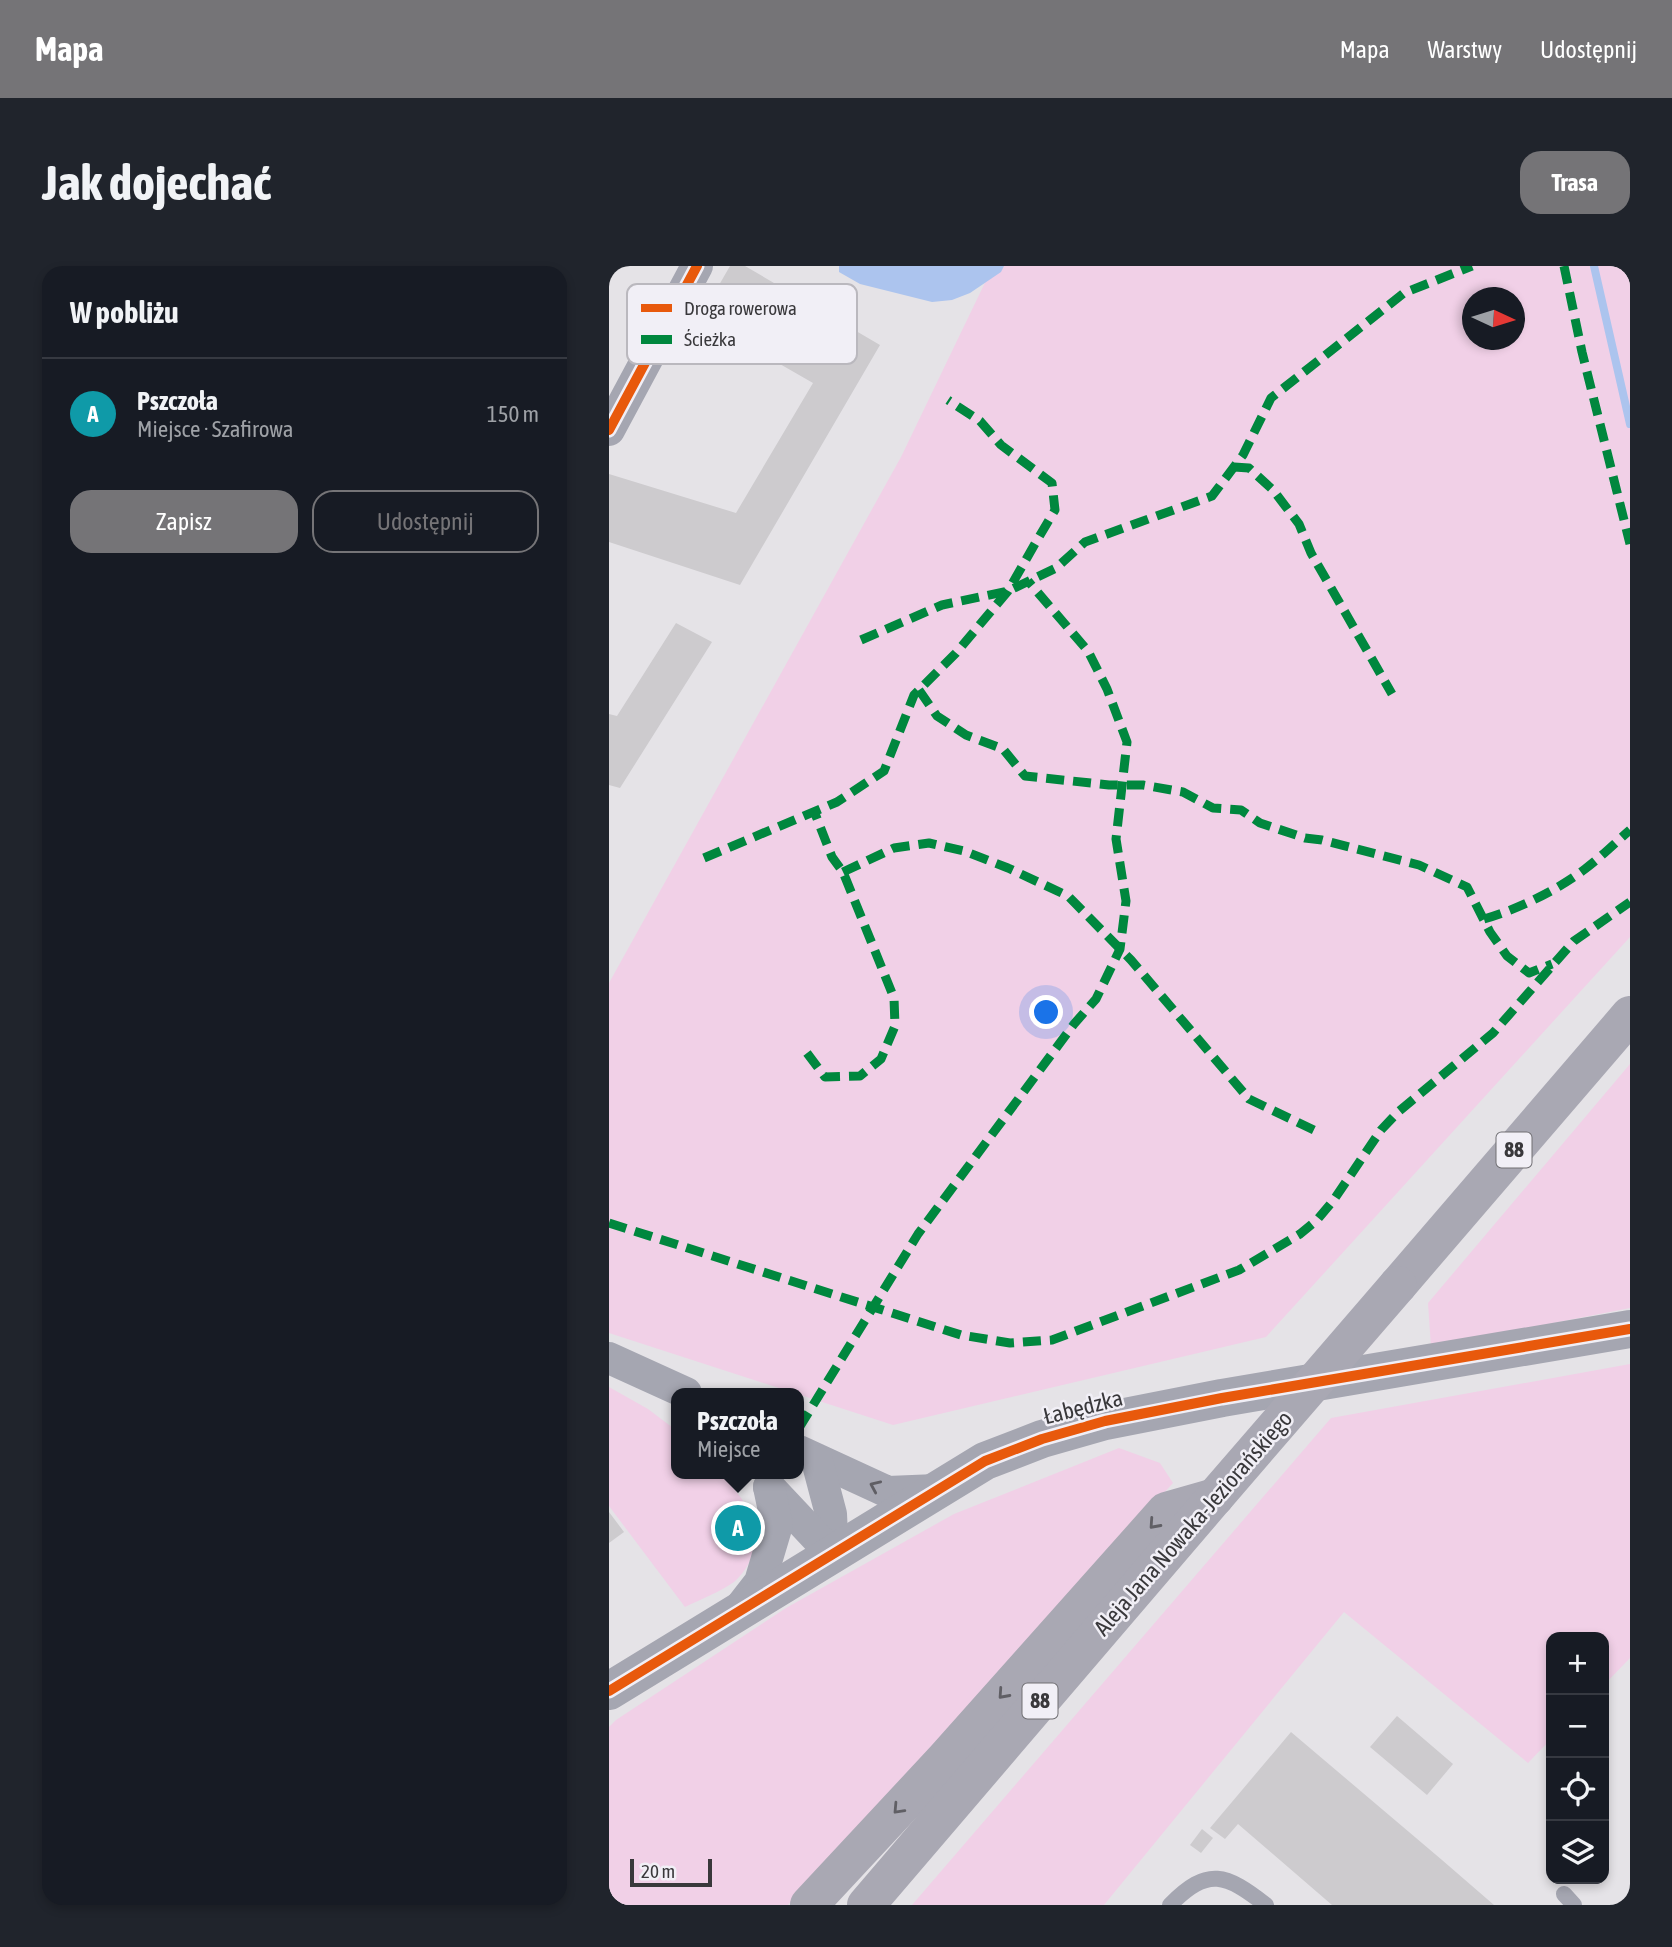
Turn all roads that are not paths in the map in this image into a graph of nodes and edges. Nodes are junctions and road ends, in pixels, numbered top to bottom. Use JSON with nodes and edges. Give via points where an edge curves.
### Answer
{"nodes":[{"id":1,"x":697,"y":266,"type":"edge"},
{"id":2,"x":687,"y":284,"type":"edge"},
{"id":3,"x":644,"y":364,"type":"edge"},
{"id":4,"x":609,"y":430,"type":"edge"},
{"id":5,"x":1630,"y":1015,"type":"edge"},
{"id":6,"x":1630,"y":1329,"type":"edge"},
{"id":7,"x":609,"y":1358,"type":"edge"},
{"id":8,"x":674,"y":1388,"type":"edge"},
{"id":9,"x":808,"y":1456,"type":"edge"},
{"id":10,"x":764,"y":1480,"type":"edge"},
{"id":11,"x":937,"y":1490,"type":"junction"},
{"id":12,"x":1215,"y":1497,"type":"junction"},
{"id":13,"x":833,"y":1555,"type":"junction"},
{"id":14,"x":734,"y":1616,"type":"junction"},
{"id":15,"x":609,"y":1691,"type":"edge"},
{"id":16,"x":809,"y":1905,"type":"edge"},
{"id":17,"x":866,"y":1905,"type":"edge"},
{"id":18,"x":1170,"y":1905,"type":"edge"},
{"id":19,"x":1266,"y":1905,"type":"edge"}],
"edges":[{"from":1,"to":2,"type":"street"},
{"from":3,"to":4,"type":"street"},
{"from":5,"to":12,"type":"main road","name":"Aleja Jana Nowaka-Jeziorańskiego","number":"88","bridge":true},
{"from":6,"to":11,"type":"street","name":"Łabędzka","via":[[1105,1421],[985,1461]]},
{"from":7,"to":8,"type":"street"},
{"from":11,"to":9,"type":"street","one_way":true,"via":[[888,1492]]},
{"from":9,"to":13,"type":"street","via":[[831,1514]]},
{"from":10,"to":13,"type":"street"},
{"from":10,"to":14,"type":"street","via":[[777,1525],[760,1582]]},
{"from":11,"to":13,"type":"street","name":"Łabędzka"},
{"from":12,"to":16,"type":"main road","one_way":true,"via":[[1166,1511]]},
{"from":12,"to":17,"type":"main road","name":"Aleja Jana Nowaka-Jeziorańskiego","number":"88"},
{"from":13,"to":14,"type":"street","name":"Łabędzka"},
{"from":14,"to":15,"type":"street","name":"Łabędzka"},
{"from":18,"to":19,"type":"lane","via":[[1188,1886],[1208,1879],[1225,1879]]}]}
